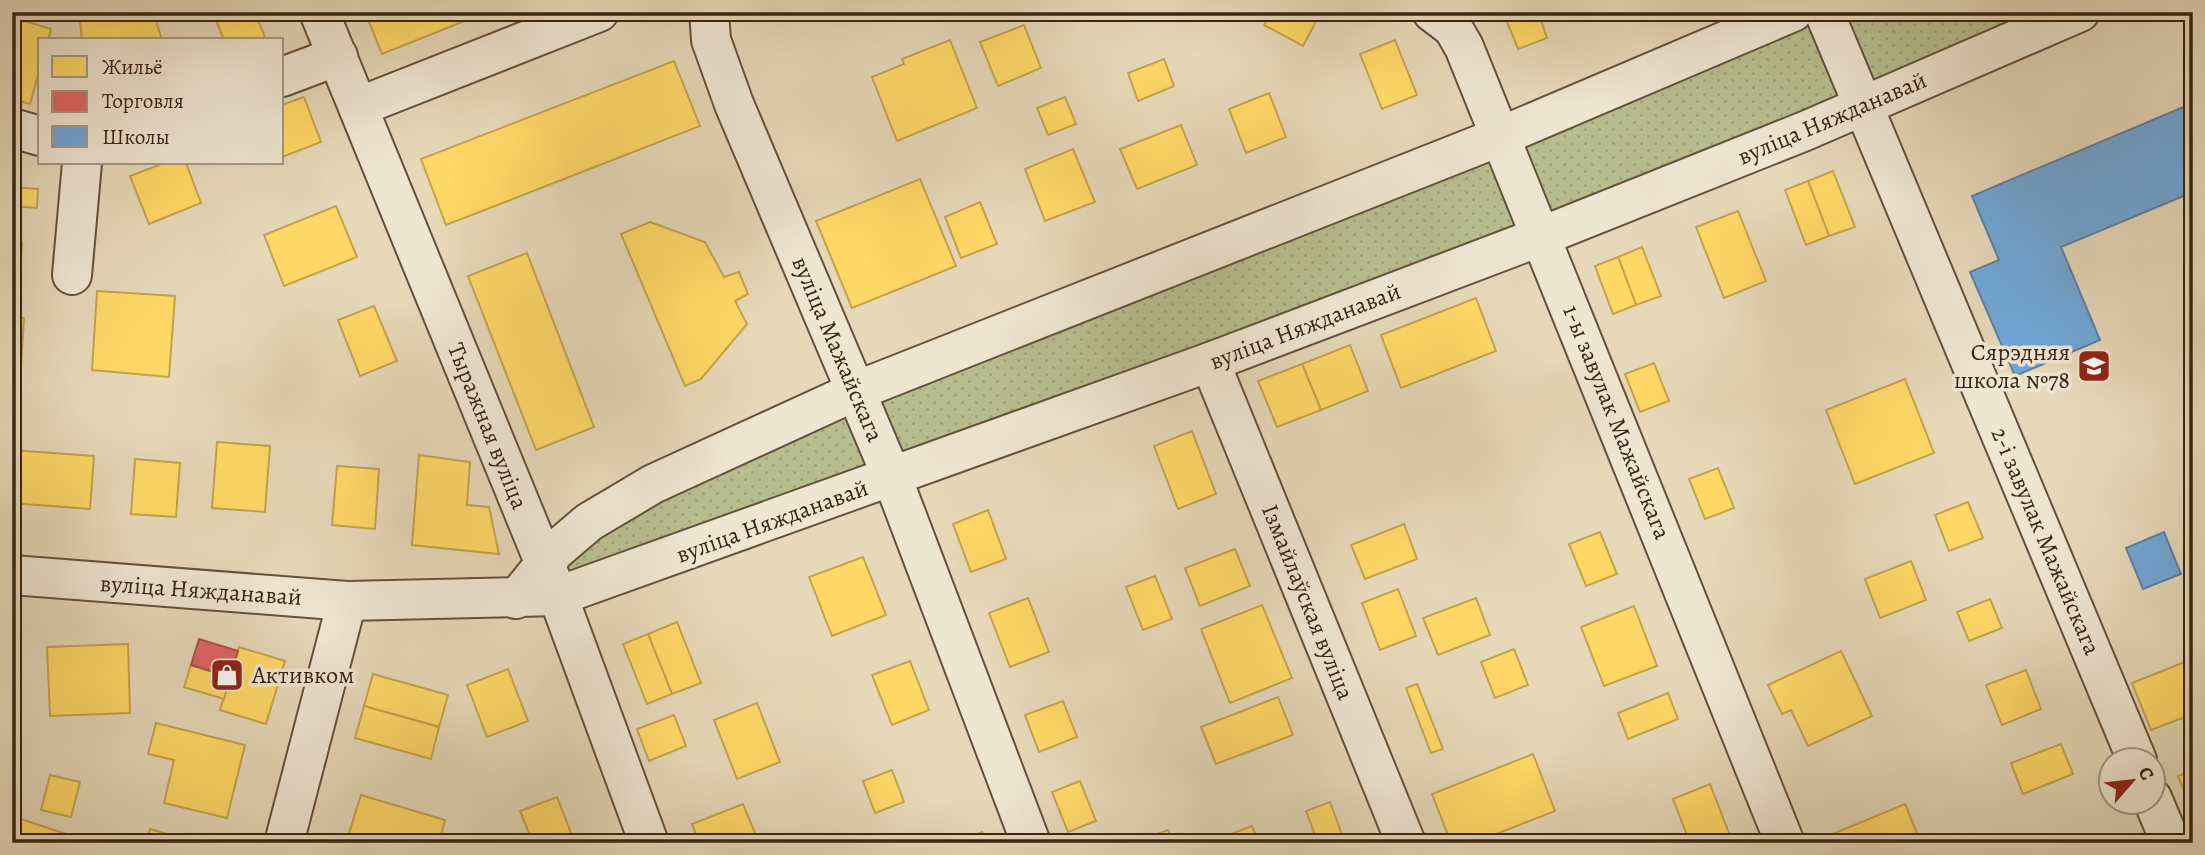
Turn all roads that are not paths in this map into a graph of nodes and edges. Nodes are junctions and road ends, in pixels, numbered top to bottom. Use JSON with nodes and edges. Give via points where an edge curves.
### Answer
{"nodes":[{"id":1,"x":319,"y":12,"type":"edge"},
{"id":2,"x":599,"y":12,"type":"edge"},
{"id":3,"x":709,"y":12,"type":"edge"},
{"id":4,"x":1432,"y":12,"type":"edge"},
{"id":5,"x":1793,"y":12,"type":"edge"},
{"id":6,"x":1824,"y":12,"type":"edge"},
{"id":7,"x":2080,"y":12,"type":"edge"},
{"id":8,"x":338,"y":56,"type":"junction"},
{"id":9,"x":284,"y":76,"type":"edge"},
{"id":10,"x":1865,"y":106,"type":"junction"},
{"id":11,"x":358,"y":107,"type":"junction"},
{"id":12,"x":12,"y":128,"type":"edge"},
{"id":13,"x":38,"y":135,"type":"edge"},
{"id":14,"x":1499,"y":137,"type":"junction"},
{"id":15,"x":82,"y":164,"type":"edge"},
{"id":16,"x":1542,"y":236,"type":"junction"},
{"id":17,"x":72,"y":275,"type":"dead end"},
{"id":18,"x":1210,"y":362,"type":"junction"},
{"id":19,"x":856,"y":391,"type":"junction"},
{"id":20,"x":892,"y":477,"type":"junction"},
{"id":21,"x":12,"y":575,"type":"edge"},
{"id":22,"x":551,"y":580,"type":"junction"},
{"id":23,"x":347,"y":601,"type":"junction"},
{"id":24,"x":2131,"y":746,"type":"edge"},
{"id":25,"x":2160,"y":816,"type":"edge"},
{"id":26,"x":284,"y":843,"type":"edge"},
{"id":27,"x":649,"y":843,"type":"edge"},
{"id":28,"x":1031,"y":843,"type":"edge"},
{"id":29,"x":1406,"y":843,"type":"edge"},
{"id":30,"x":1785,"y":843,"type":"edge"},
{"id":31,"x":2171,"y":843,"type":"edge"}],
"edges":[{"from":1,"to":8,"type":"street","name":"Тыражная вуліца"},
{"from":2,"to":11,"type":"street"},
{"from":3,"to":19,"type":"street","name":"вуліца Мажайскага","via":[[711,40],[734,104]]},
{"from":4,"to":14,"type":"street","name":"1-ы завулак Мажайскага","via":[[1453,28],[1464,47]]},
{"from":5,"to":14,"type":"street","name":"вуліца Няжданавай"},
{"from":6,"to":10,"type":"street","name":"2-і завулак Мажайскага"},
{"from":7,"to":10,"type":"street","name":"вуліца Няжданавай"},
{"from":8,"to":9,"type":"street"},
{"from":8,"to":11,"type":"street","name":"Тыражная вуліца"},
{"from":10,"to":16,"type":"street","name":"вуліца Няжданавай"},
{"from":10,"to":24,"type":"street","name":"2-і завулак Мажайскага"},
{"from":11,"to":22,"type":"street","name":"Тыражная вуліца"},
{"from":12,"to":13,"type":"street"},
{"from":14,"to":16,"type":"street","name":"1-ы завулак Мажайскага"},
{"from":14,"to":19,"type":"street","name":"вуліца Няжданавай"},
{"from":15,"to":17,"type":"street"},
{"from":16,"to":18,"type":"street","name":"вуліца Няжданавай"},
{"from":16,"to":30,"type":"street","name":"1-ы завулак Мажайскага"},
{"from":18,"to":20,"type":"street","name":"вуліца Няжданавай"},
{"from":18,"to":29,"type":"street","name":"Ізмайлаўская вуліца"},
{"from":19,"to":20,"type":"street","name":"вуліца Мажайскага"},
{"from":19,"to":22,"type":"street","name":"вуліца Няжданавай","via":[[618,503],[590,522]]},
{"from":20,"to":22,"type":"street","name":"вуліца Няжданавай"},
{"from":20,"to":28,"type":"street","name":"вуліца Мажайскага"},
{"from":21,"to":23,"type":"street","name":"вуліца Няжданавай"},
{"from":22,"to":23,"type":"street","name":"вуліца Няжданавай","via":[[516,599]]},
{"from":22,"to":27,"type":"street","name":"Тыражная вуліца"},
{"from":23,"to":26,"type":"street"},
{"from":25,"to":31,"type":"street"}]}
